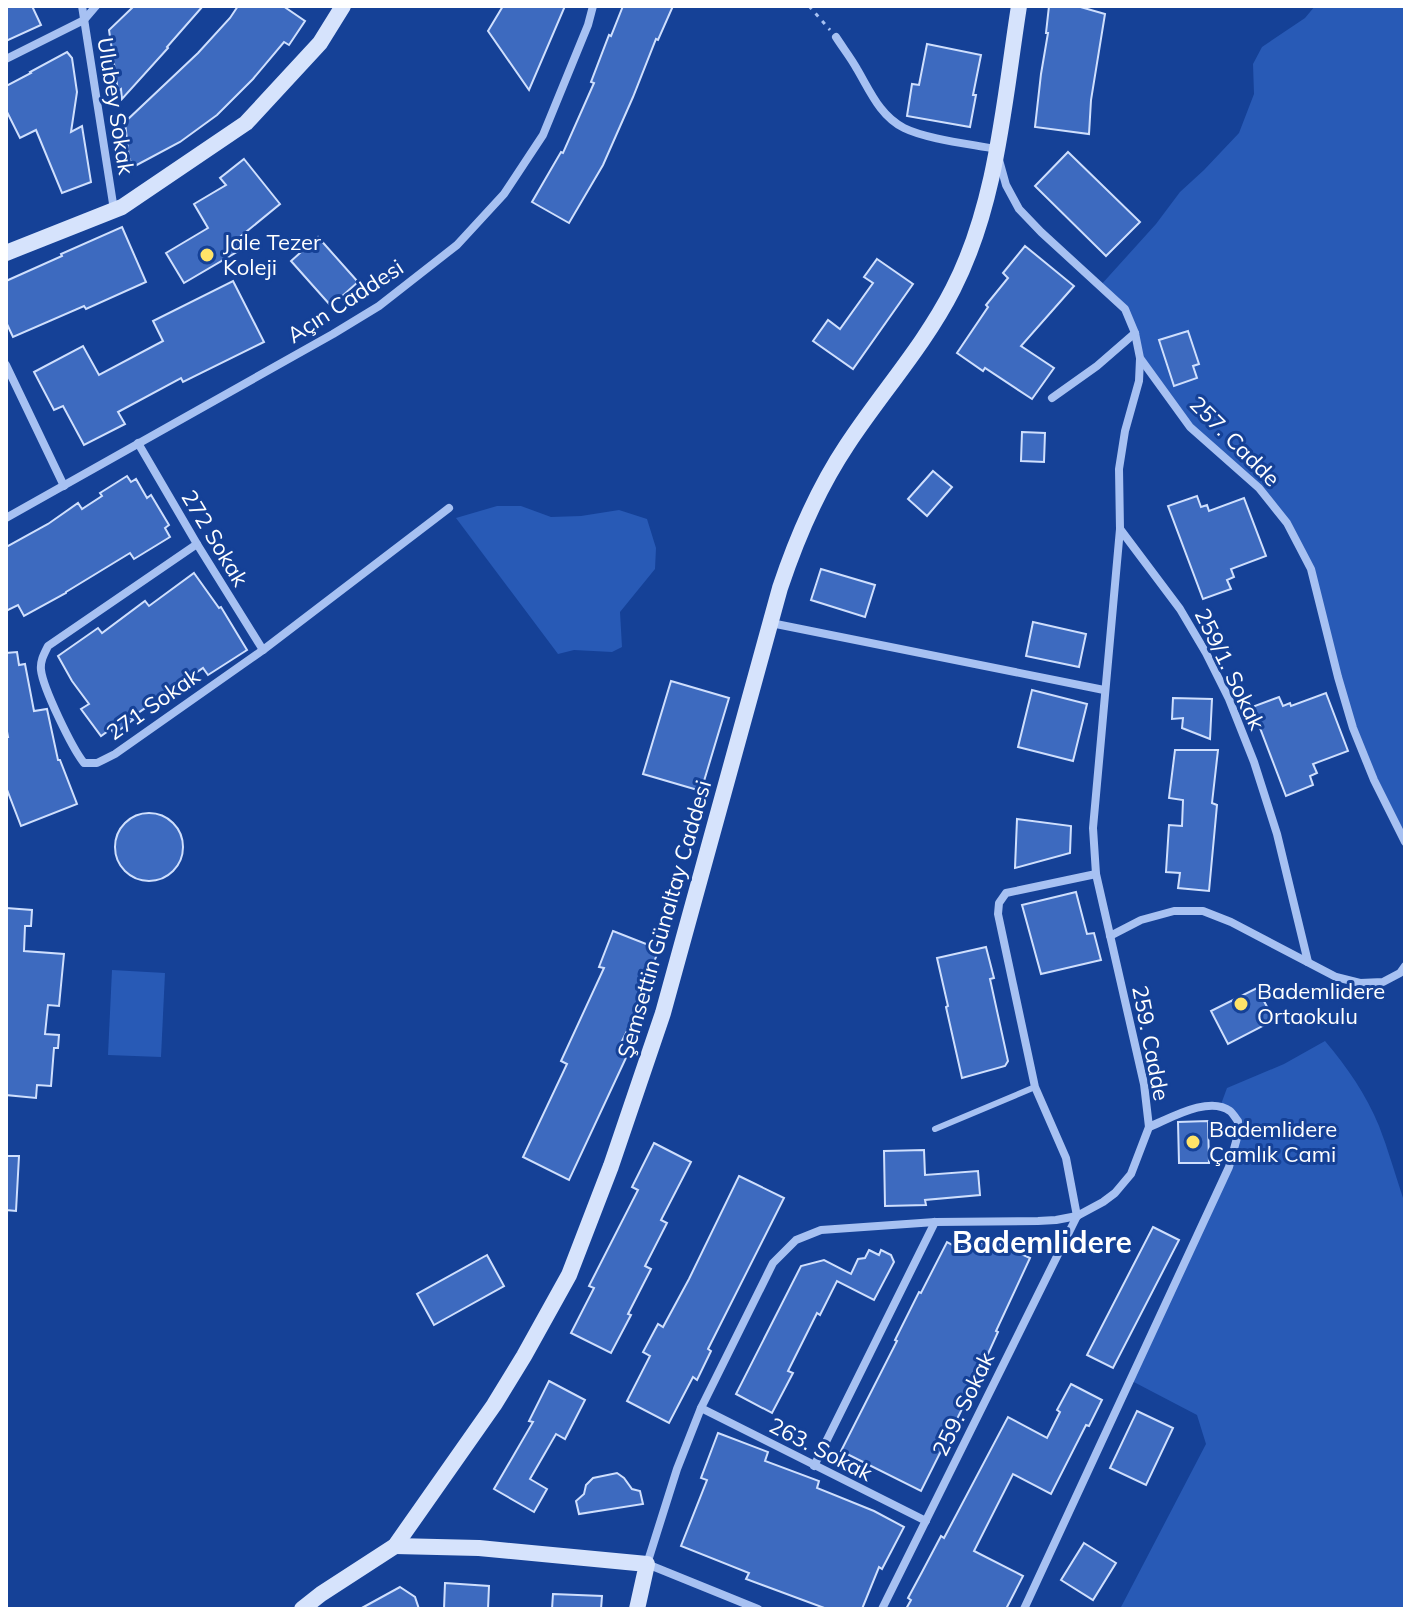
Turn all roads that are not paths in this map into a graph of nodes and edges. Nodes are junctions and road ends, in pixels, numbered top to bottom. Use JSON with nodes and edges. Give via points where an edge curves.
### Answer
{"nodes":[{"id":1,"x":82,"y":6,"type":"edge"},
{"id":2,"x":96,"y":6,"type":"edge"},
{"id":3,"x":343,"y":6,"type":"edge"},
{"id":4,"x":593,"y":6,"type":"edge"},
{"id":5,"x":1019,"y":6,"type":"edge"},
{"id":6,"x":84,"y":20,"type":"junction"},
{"id":7,"x":836,"y":37,"type":"road end"},
{"id":8,"x":6,"y":59,"type":"edge"},
{"id":9,"x":996,"y":149,"type":"junction"},
{"id":10,"x":114,"y":211,"type":"junction"},
{"id":11,"x":6,"y":253,"type":"edge"},
{"id":12,"x":1135,"y":333,"type":"junction"},
{"id":13,"x":1140,"y":358,"type":"junction"},
{"id":14,"x":6,"y":365,"type":"edge"},
{"id":15,"x":1052,"y":398,"type":"dead end"},
{"id":16,"x":138,"y":443,"type":"junction"},
{"id":17,"x":64,"y":486,"type":"junction"},
{"id":18,"x":449,"y":508,"type":"dead end"},
{"id":19,"x":6,"y":518,"type":"edge"},
{"id":20,"x":1120,"y":529,"type":"junction"},
{"id":21,"x":197,"y":544,"type":"junction"},
{"id":22,"x":771,"y":623,"type":"junction"},
{"id":23,"x":263,"y":650,"type":"junction"},
{"id":24,"x":1104,"y":690,"type":"junction"},
{"id":25,"x":1405,"y":842,"type":"edge"},
{"id":26,"x":1096,"y":874,"type":"junction"},
{"id":27,"x":1110,"y":936,"type":"junction"},
{"id":28,"x":1308,"y":962,"type":"junction"},
{"id":29,"x":1405,"y":966,"type":"edge"},
{"id":30,"x":1035,"y":1087,"type":"junction"},
{"id":31,"x":1149,"y":1127,"type":"junction"},
{"id":32,"x":935,"y":1129,"type":"dead end"},
{"id":33,"x":1077,"y":1216,"type":"junction"},
{"id":34,"x":935,"y":1222,"type":"junction"},
{"id":35,"x":701,"y":1408,"type":"junction"},
{"id":36,"x":814,"y":1466,"type":"junction"},
{"id":37,"x":926,"y":1521,"type":"junction"},
{"id":38,"x":395,"y":1546,"type":"junction"},
{"id":39,"x":647,"y":1564,"type":"junction"},
{"id":40,"x":302,"y":1609,"type":"edge"},
{"id":41,"x":637,"y":1609,"type":"edge"},
{"id":42,"x":758,"y":1609,"type":"edge"},
{"id":43,"x":882,"y":1609,"type":"edge"},
{"id":44,"x":1024,"y":1609,"type":"edge"}],
"edges":[{"from":1,"to":6,"type":"street","name":"Ulubey Sokak"},
{"from":2,"to":6,"type":"street"},
{"from":3,"to":10,"type":"street","via":[[320,43],[246,123]]},
{"from":4,"to":16,"type":"street","name":"Açın Caddesi","via":[[543,135],[504,194],[457,245],[379,306]]},
{"from":5,"to":9,"type":"street","name":"Şemsettin Günaltay Caddesi"},
{"from":6,"to":8,"type":"street"},
{"from":6,"to":10,"type":"street","name":"Ulubey Sokak"},
{"from":7,"to":9,"type":"street","via":[[872,97],[894,122],[917,133]]},
{"from":9,"to":12,"type":"street","name":"257. Cadde","via":[[1019,209],[1125,309]]},
{"from":9,"to":22,"type":"street","name":"Şemsettin Günaltay Caddesi","via":[[979,229],[966,262],[937,317],[845,447],[809,511]]},
{"from":10,"to":11,"type":"street"},
{"from":12,"to":13,"type":"street","name":"257. Cadde"},
{"from":12,"to":15,"type":"street"},
{"from":13,"to":20,"type":"street","via":[[1119,469]]},
{"from":13,"to":25,"type":"street","name":"257. Cadde","via":[[1190,427],[1259,488],[1287,523],[1311,569],[1353,728]]},
{"from":14,"to":17,"type":"street"},
{"from":16,"to":17,"type":"street","name":"Açın Caddesi"},
{"from":16,"to":21,"type":"street","name":"272 Sokak"},
{"from":17,"to":19,"type":"street","name":"Açın Caddesi"},
{"from":18,"to":23,"type":"street","name":"271 Sokak"},
{"from":20,"to":24,"type":"street","name":"259. Cadde"},
{"from":20,"to":28,"type":"street","name":"259/1. Sokak","via":[[1180,609],[1229,699],[1277,834]]},
{"from":21,"to":23,"type":"street","name":"272 Sokak"},
{"from":21,"to":23,"type":"street","name":"271 Sokak","via":[[48,646],[43,680],[75,752],[84,763],[115,754]]},
{"from":22,"to":24,"type":"street"},
{"from":22,"to":38,"type":"street","name":"Şemsettin Günaltay Caddesi","via":[[663,1013],[569,1275],[494,1405]]},
{"from":24,"to":26,"type":"street","name":"259. Cadde","via":[[1093,828]]},
{"from":26,"to":27,"type":"street","name":"259. Cadde"},
{"from":26,"to":30,"type":"street","via":[[1017,889],[999,903]]},
{"from":27,"to":28,"type":"street","via":[[1174,911],[1203,911]]},
{"from":27,"to":31,"type":"street","name":"259. Cadde"},
{"from":28,"to":29,"type":"street","via":[[1360,983],[1383,982]]},
{"from":30,"to":32,"type":"lane"},
{"from":30,"to":33,"type":"street","via":[[1066,1158]]},
{"from":31,"to":33,"type":"street","via":[[1131,1174],[1115,1193]]},
{"from":31,"to":44,"type":"street","name":"259. Cadde","via":[[1213,1105],[1229,1110],[1238,1121],[1229,1167]]},
{"from":33,"to":34,"type":"street"},
{"from":33,"to":37,"type":"street","name":"259. Sokak"},
{"from":34,"to":35,"type":"street","via":[[821,1230],[796,1240],[773,1263]]},
{"from":34,"to":36,"type":"street"},
{"from":35,"to":36,"type":"street","name":"263. Sokak"},
{"from":35,"to":39,"type":"street"},
{"from":36,"to":37,"type":"street","name":"263. Sokak"},
{"from":37,"to":43,"type":"street","name":"259. Sokak"},
{"from":38,"to":39,"type":"street"},
{"from":38,"to":40,"type":"street"},
{"from":39,"to":41,"type":"street"},
{"from":39,"to":42,"type":"street"}]}
